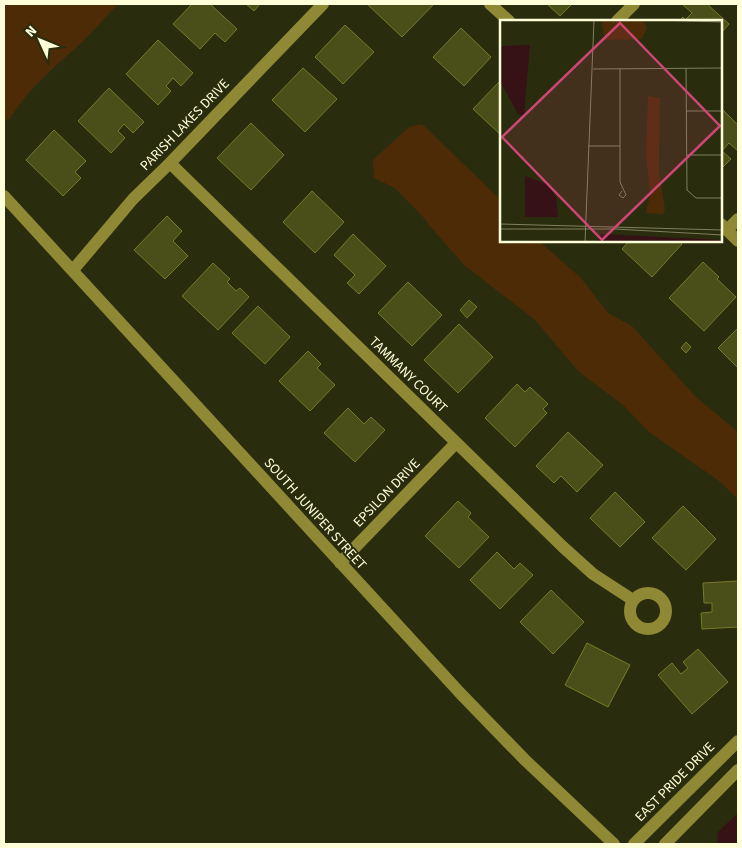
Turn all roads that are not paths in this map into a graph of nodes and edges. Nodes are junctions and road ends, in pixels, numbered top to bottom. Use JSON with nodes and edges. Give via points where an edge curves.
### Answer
{"nodes":[{"id":1,"x":323,"y":4,"type":"edge"},
{"id":2,"x":490,"y":4,"type":"edge"},
{"id":3,"x":634,"y":4,"type":"edge"},
{"id":4,"x":507,"y":20,"type":"edge"},
{"id":5,"x":617,"y":20,"type":"edge"},
{"id":6,"x":170,"y":163,"type":"junction"},
{"id":7,"x":4,"y":196,"type":"edge"},
{"id":8,"x":738,"y":219,"type":"edge"},
{"id":9,"x":724,"y":227,"type":"edge"},
{"id":10,"x":738,"y":241,"type":"edge"},
{"id":11,"x":73,"y":270,"type":"junction"},
{"id":12,"x":456,"y":443,"type":"junction"},
{"id":13,"x":340,"y":563,"type":"junction"},
{"id":14,"x":633,"y":600,"type":"dead end"},
{"id":15,"x":738,"y":741,"type":"edge"},
{"id":16,"x":738,"y":770,"type":"edge"},
{"id":17,"x":614,"y":844,"type":"edge"},
{"id":18,"x":634,"y":844,"type":"edge"},
{"id":19,"x":664,"y":844,"type":"edge"}],
"edges":[{"from":1,"to":6,"type":"street","name":"PARISH LAKES DRIVE"},
{"from":2,"to":4,"type":"street"},
{"from":3,"to":5,"type":"street"},
{"from":6,"to":11,"type":"street","name":"PARISH LAKES DRIVE","via":[[133,199]]},
{"from":6,"to":12,"type":"street","name":"TAMMANY COURT"},
{"from":7,"to":11,"type":"street","name":"SOUTH JUNIPER STREET"},
{"from":8,"to":9,"type":"street"},
{"from":9,"to":10,"type":"street"},
{"from":11,"to":13,"type":"street","name":"SOUTH JUNIPER STREET"},
{"from":12,"to":13,"type":"street","name":"EPSILON DRIVE"},
{"from":12,"to":14,"type":"street","name":"TAMMANY COURT","via":[[593,574]]},
{"from":13,"to":17,"type":"street","name":"SOUTH JUNIPER STREET","via":[[518,754]]},
{"from":15,"to":18,"type":"street","name":"EAST PRIDE DRIVE"},
{"from":16,"to":19,"type":"street"}]}
